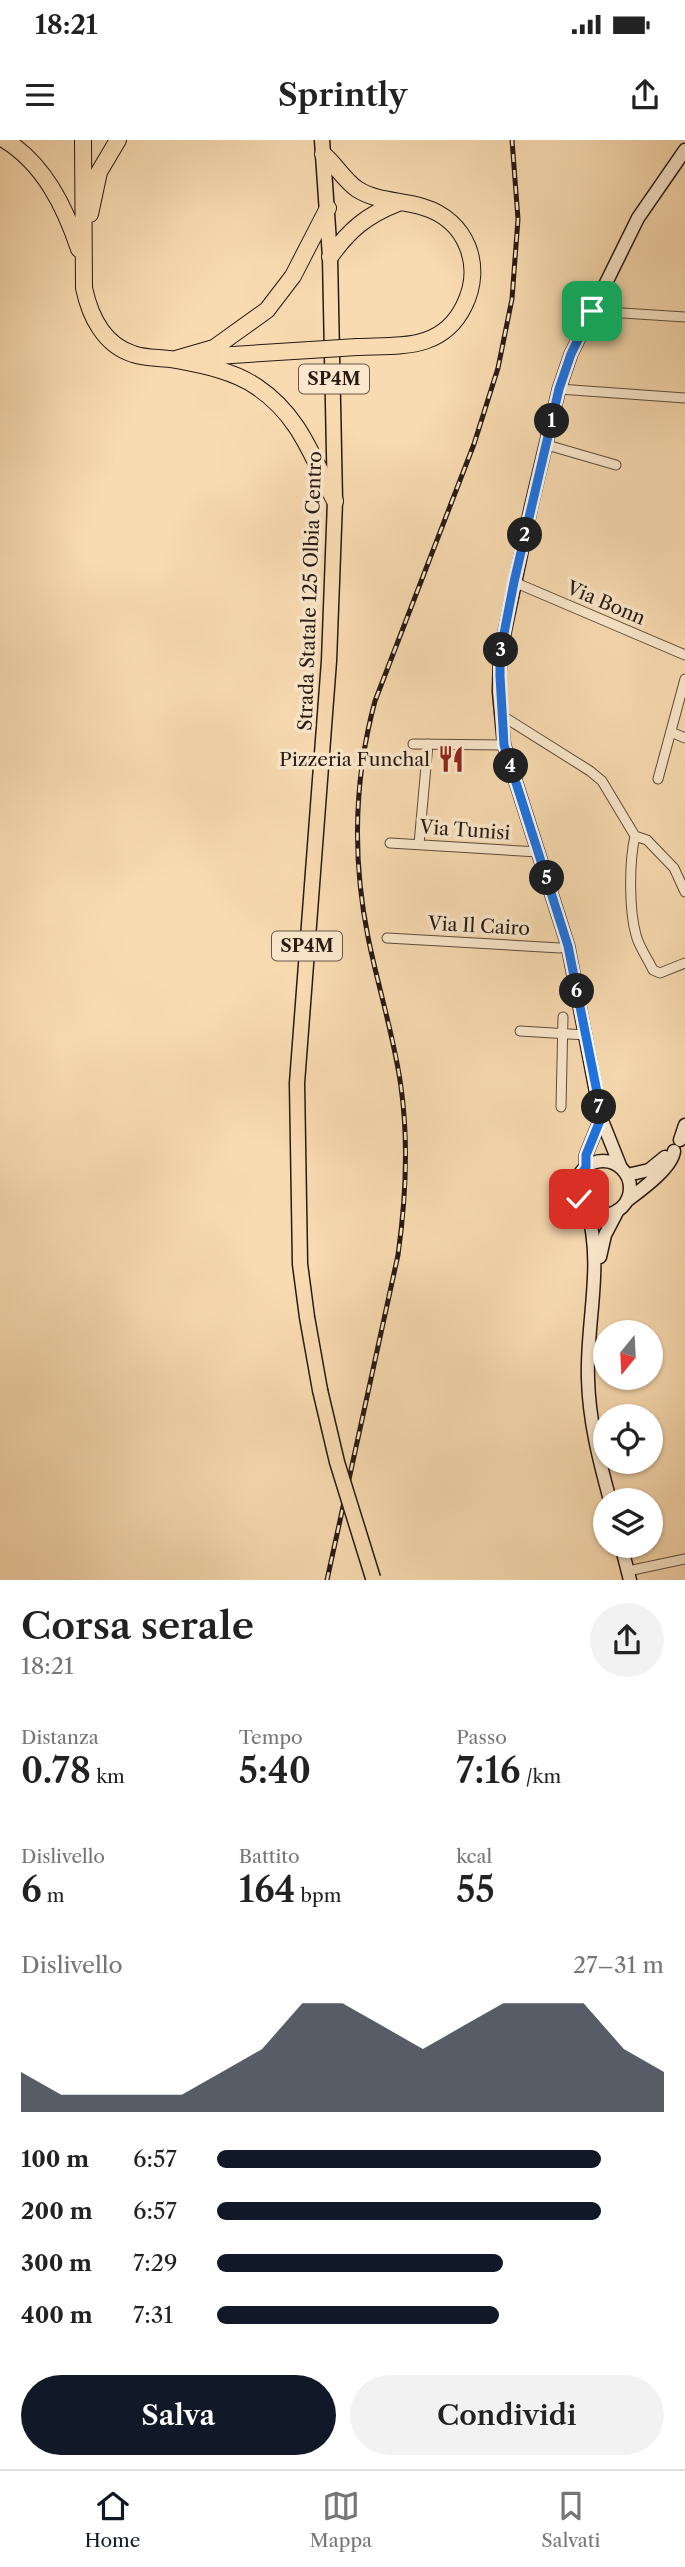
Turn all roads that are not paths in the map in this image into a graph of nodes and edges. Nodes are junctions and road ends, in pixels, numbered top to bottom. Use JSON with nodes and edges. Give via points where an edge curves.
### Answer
{"nodes":[{"id":1,"x":5,"y":140,"type":"edge"},
{"id":2,"x":83,"y":140,"type":"edge"},
{"id":3,"x":118,"y":140,"type":"edge"},
{"id":4,"x":323,"y":147,"type":"edge"},
{"id":5,"x":685,"y":150,"type":"edge"},
{"id":6,"x":679,"y":169,"type":"edge"},
{"id":7,"x":401,"y":202,"type":"junction"},
{"id":8,"x":328,"y":208,"type":"junction"},
{"id":9,"x":330,"y":257,"type":"junction"},
{"id":10,"x":83,"y":261,"type":"junction"},
{"id":11,"x":592,"y":311,"type":"junction"},
{"id":12,"x":685,"y":317,"type":"edge"},
{"id":13,"x":174,"y":359,"type":"junction"},
{"id":14,"x":559,"y":389,"type":"junction"},
{"id":15,"x":685,"y":398,"type":"edge"},
{"id":16,"x":547,"y":445,"type":"junction"},
{"id":17,"x":616,"y":465,"type":"dead end"},
{"id":18,"x":335,"y":501,"type":"junction"},
{"id":19,"x":514,"y":582,"type":"junction"},
{"id":20,"x":685,"y":655,"type":"edge"},
{"id":21,"x":685,"y":679,"type":"edge"},
{"id":22,"x":502,"y":716,"type":"junction"},
{"id":23,"x":671,"y":732,"type":"junction"},
{"id":24,"x":685,"y":738,"type":"edge"},
{"id":25,"x":413,"y":744,"type":"dead end"},
{"id":26,"x":428,"y":744,"type":"junction"},
{"id":27,"x":504,"y":745,"type":"junction"},
{"id":28,"x":658,"y":779,"type":"dead end"},
{"id":29,"x":635,"y":836,"type":"junction"},
{"id":30,"x":390,"y":843,"type":"dead end"},
{"id":31,"x":419,"y":844,"type":"junction"},
{"id":32,"x":538,"y":852,"type":"junction"},
{"id":33,"x":685,"y":892,"type":"edge"},
{"id":34,"x":387,"y":938,"type":"dead end"},
{"id":35,"x":568,"y":946,"type":"junction"},
{"id":36,"x":685,"y":963,"type":"edge"},
{"id":37,"x":563,"y":1017,"type":"dead end"},
{"id":38,"x":520,"y":1031,"type":"dead end"},
{"id":39,"x":563,"y":1034,"type":"junction"},
{"id":40,"x":586,"y":1035,"type":"junction"},
{"id":41,"x":561,"y":1107,"type":"dead end"},
{"id":42,"x":601,"y":1118,"type":"junction"},
{"id":43,"x":685,"y":1125,"type":"edge"},
{"id":44,"x":677,"y":1145,"type":"junction"},
{"id":45,"x":586,"y":1167,"type":"junction"},
{"id":46,"x":624,"y":1171,"type":"junction"},
{"id":47,"x":622,"y":1205,"type":"junction"},
{"id":48,"x":587,"y":1209,"type":"junction"},
{"id":49,"x":592,"y":1306,"type":"junction"},
{"id":50,"x":607,"y":1488,"type":"edge"},
{"id":51,"x":624,"y":1558,"type":"edge"},
{"id":52,"x":685,"y":1559,"type":"edge"},
{"id":53,"x":629,"y":1576,"type":"edge"},
{"id":54,"x":373,"y":1579,"type":"edge"}],
"edges":[{"from":1,"to":10,"type":"highway","via":[[20,149],[65,209]]},
{"from":2,"to":10,"type":"highway"},
{"from":3,"to":10,"type":"highway","via":[[99,172]]},
{"from":4,"to":7,"type":"highway","via":[[355,188],[378,199]]},
{"from":4,"to":8,"type":"main road","name":"Strada Statale 125 Olbia Centro","number":"SP4M"},
{"from":5,"to":6,"type":"main road"},
{"from":6,"to":11,"type":"main road","via":[[638,218]]},
{"from":7,"to":9,"type":"highway","via":[[375,212]]},
{"from":7,"to":13,"type":"highway","bridge":true,"via":[[426,207],[448,220],[467,242],[474,268],[472,290],[459,315],[440,335],[417,345]]},
{"from":8,"to":9,"type":"main road","name":"Strada Statale 125 Olbia Centro","number":"SP4M"},
{"from":8,"to":13,"type":"highway","via":[[293,276],[267,310],[214,348]]},
{"from":9,"to":18,"type":"main road","name":"Strada Statale 125 Olbia Centro","number":"SP4M"},
{"from":10,"to":13,"type":"highway","via":[[89,311],[99,328],[132,354]]},
{"from":11,"to":12,"type":"street"},
{"from":11,"to":14,"type":"main road"},
{"from":13,"to":18,"type":"highway","via":[[221,370],[275,400],[300,428]]},
{"from":14,"to":15,"type":"street"},
{"from":14,"to":16,"type":"main road"},
{"from":16,"to":17,"type":"street"},
{"from":16,"to":19,"type":"main road"},
{"from":18,"to":54,"type":"main road","name":"Strada Statale 125 Olbia Centro","number":"SP4M","bridge":true,"via":[[329,661],[297,1083],[300,1264],[320,1390]]},
{"from":19,"to":20,"type":"street","name":"Via Bonn"},
{"from":19,"to":22,"type":"main road","via":[[500,654]]},
{"from":21,"to":23,"type":"street"},
{"from":22,"to":27,"type":"main road"},
{"from":22,"to":29,"type":"street","via":[[602,781]]},
{"from":23,"to":24,"type":"street"},
{"from":23,"to":28,"type":"street"},
{"from":25,"to":26,"type":"street"},
{"from":26,"to":27,"type":"street"},
{"from":26,"to":31,"type":"street"},
{"from":27,"to":32,"type":"main road"},
{"from":29,"to":33,"type":"street","via":[[647,840],[674,868]]},
{"from":29,"to":36,"type":"street","via":[[631,887],[636,935],[653,970],[660,973]]},
{"from":30,"to":31,"type":"street","name":"Via Tunisi"},
{"from":31,"to":32,"type":"street","name":"Via Tunisi"},
{"from":32,"to":35,"type":"main road"},
{"from":34,"to":35,"type":"street","name":"Via Il Cairo"},
{"from":35,"to":40,"type":"main road"},
{"from":37,"to":39,"type":"street"},
{"from":38,"to":39,"type":"street"},
{"from":39,"to":40,"type":"street"},
{"from":39,"to":41,"type":"street"},
{"from":40,"to":42,"type":"main road"},
{"from":42,"to":45,"type":"main road","via":[[586,1155]]},
{"from":42,"to":46,"type":"main road"},
{"from":43,"to":44,"type":"main road"},
{"from":44,"to":46,"type":"main road","via":[[649,1170]]},
{"from":44,"to":47,"type":"main road","via":[[673,1158]]},
{"from":45,"to":46,"type":"main road","via":[[603,1161]]},
{"from":45,"to":48,"type":"main road","via":[[576,1187]]},
{"from":46,"to":47,"type":"main road","via":[[630,1188]]},
{"from":47,"to":48,"type":"main road","via":[[602,1214]]},
{"from":47,"to":49,"type":"main road","via":[[601,1248]]},
{"from":48,"to":49,"type":"main road","via":[[596,1249]]},
{"from":49,"to":50,"type":"main road","via":[[589,1400]]},
{"from":51,"to":53,"type":"main road"},
{"from":52,"to":53,"type":"street"}]}
